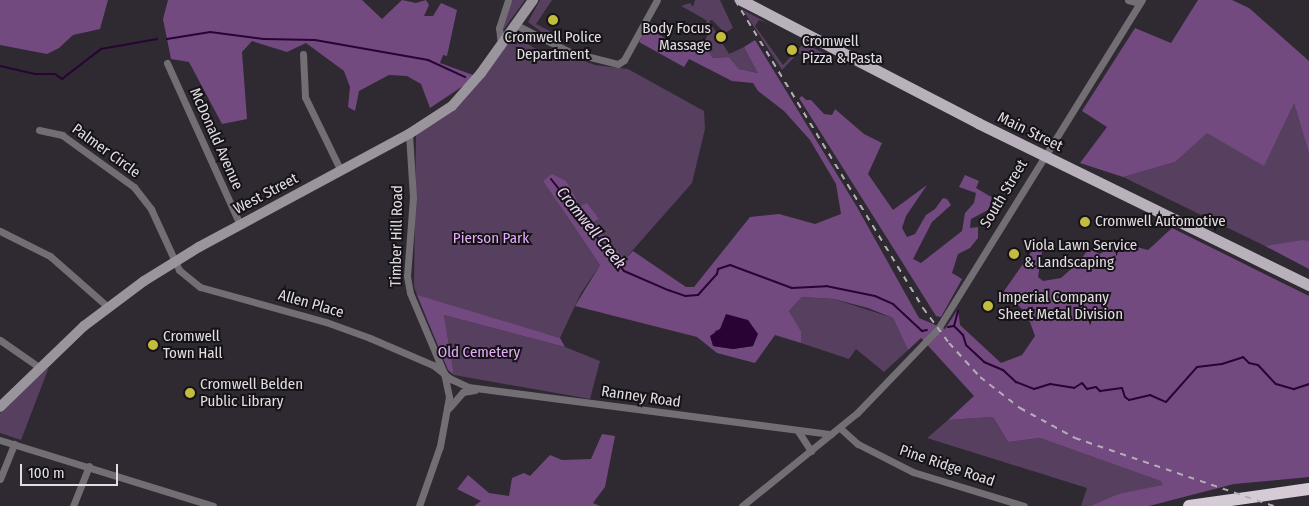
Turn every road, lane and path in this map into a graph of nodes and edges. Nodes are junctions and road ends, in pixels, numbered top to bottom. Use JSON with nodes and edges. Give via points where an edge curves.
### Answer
{"nodes":[{"id":1,"x":508,"y":0,"type":"edge"},
{"id":2,"x":533,"y":0,"type":"edge"},
{"id":3,"x":657,"y":0,"type":"edge"},
{"id":4,"x":741,"y":0,"type":"edge"},
{"id":5,"x":1128,"y":0,"type":"edge"},
{"id":6,"x":1140,"y":2,"type":"edge"},
{"id":7,"x":516,"y":25,"type":"junction"},
{"id":8,"x":501,"y":46,"type":"junction"},
{"id":9,"x":303,"y":54,"type":"dead end"},
{"id":10,"x":167,"y":63,"type":"dead end"},
{"id":11,"x":38,"y":130,"type":"dead end"},
{"id":12,"x":409,"y":134,"type":"junction"},
{"id":13,"x":1043,"y":155,"type":"junction"},
{"id":14,"x":341,"y":171,"type":"junction"},
{"id":15,"x":240,"y":225,"type":"junction"},
{"id":16,"x":0,"y":231,"type":"edge"},
{"id":17,"x":176,"y":261,"type":"junction"},
{"id":18,"x":1309,"y":285,"type":"edge"},
{"id":19,"x":108,"y":307,"type":"junction"},
{"id":20,"x":0,"y":340,"type":"edge"},
{"id":21,"x":39,"y":367,"type":"junction"},
{"id":22,"x":444,"y":373,"type":"junction"},
{"id":23,"x":481,"y":389,"type":"junction"},
{"id":24,"x":0,"y":407,"type":"edge"},
{"id":25,"x":448,"y":409,"type":"junction"},
{"id":26,"x":840,"y":428,"type":"junction"},
{"id":27,"x":797,"y":431,"type":"junction"},
{"id":28,"x":831,"y":434,"type":"junction"},
{"id":29,"x":0,"y":440,"type":"edge"},
{"id":30,"x":14,"y":444,"type":"junction"},
{"id":31,"x":811,"y":451,"type":"junction"},
{"id":32,"x":89,"y":466,"type":"junction"},
{"id":33,"x":0,"y":479,"type":"edge"},
{"id":34,"x":1309,"y":489,"type":"edge"},
{"id":35,"x":73,"y":506,"type":"edge"},
{"id":36,"x":213,"y":506,"type":"edge"},
{"id":37,"x":419,"y":506,"type":"edge"},
{"id":38,"x":742,"y":506,"type":"edge"},
{"id":39,"x":1024,"y":506,"type":"edge"},
{"id":40,"x":1189,"y":506,"type":"edge"}],
"edges":[{"from":1,"to":8,"type":"street","via":[[499,30]]},
{"from":2,"to":7,"type":"main road","name":"West Street"},
{"from":3,"to":7,"type":"street","via":[[624,60],[618,64],[570,52]]},
{"from":4,"to":13,"type":"main road","name":"Main Street"},
{"from":5,"to":6,"type":"street"},
{"from":6,"to":13,"type":"street","name":"South Street"},
{"from":7,"to":8,"type":"main road","name":"West Street"},
{"from":8,"to":12,"type":"main road","name":"West Street","via":[[463,96]]},
{"from":9,"to":14,"type":"street","via":[[304,97]]},
{"from":10,"to":15,"type":"street","name":"McDonald Avenue"},
{"from":11,"to":17,"type":"street","name":"Palmer Circle","via":[[62,134],[134,187],[151,209]]},
{"from":12,"to":14,"type":"main road","name":"West Street"},
{"from":12,"to":22,"type":"street","name":"Timber Hill Road","via":[[413,197],[407,276],[410,293]]},
{"from":13,"to":18,"type":"main road","name":"Main Street"},
{"from":13,"to":26,"type":"street","name":"South Street","via":[[938,329],[898,374]]},
{"from":14,"to":15,"type":"main road","name":"West Street"},
{"from":15,"to":17,"type":"main road","name":"West Street"},
{"from":16,"to":19,"type":"street","via":[[50,256]]},
{"from":17,"to":19,"type":"main road","name":"West Street"},
{"from":17,"to":22,"type":"street","name":"Allen Place","via":[[182,274],[195,285],[346,329],[421,359]]},
{"from":19,"to":21,"type":"main road","name":"West Street"},
{"from":20,"to":21,"type":"street"},
{"from":21,"to":24,"type":"main road","name":"West Street"},
{"from":22,"to":23,"type":"street","name":"Ranney Road","via":[[458,384]]},
{"from":22,"to":25,"type":"street","name":"Timber Hill Road"},
{"from":23,"to":25,"type":"street","name":"Ranney Road","via":[[463,392]]},
{"from":23,"to":27,"type":"street","name":"Ranney Road"},
{"from":25,"to":37,"type":"street","name":"Timber Hill Road","via":[[440,446]]},
{"from":26,"to":28,"type":"street","name":"South Street"},
{"from":26,"to":39,"type":"street","name":"Pine Ridge Road","via":[[858,444],[913,472]]},
{"from":27,"to":28,"type":"street","name":"Ranney Road"},
{"from":27,"to":31,"type":"street"},
{"from":28,"to":31,"type":"street","name":"South Street"},
{"from":29,"to":30,"type":"street"},
{"from":30,"to":32,"type":"street"},
{"from":30,"to":33,"type":"street"},
{"from":31,"to":38,"type":"street","name":"South Street"},
{"from":32,"to":35,"type":"street"},
{"from":32,"to":36,"type":"street"},
{"from":34,"to":40,"type":"highway"}]}
